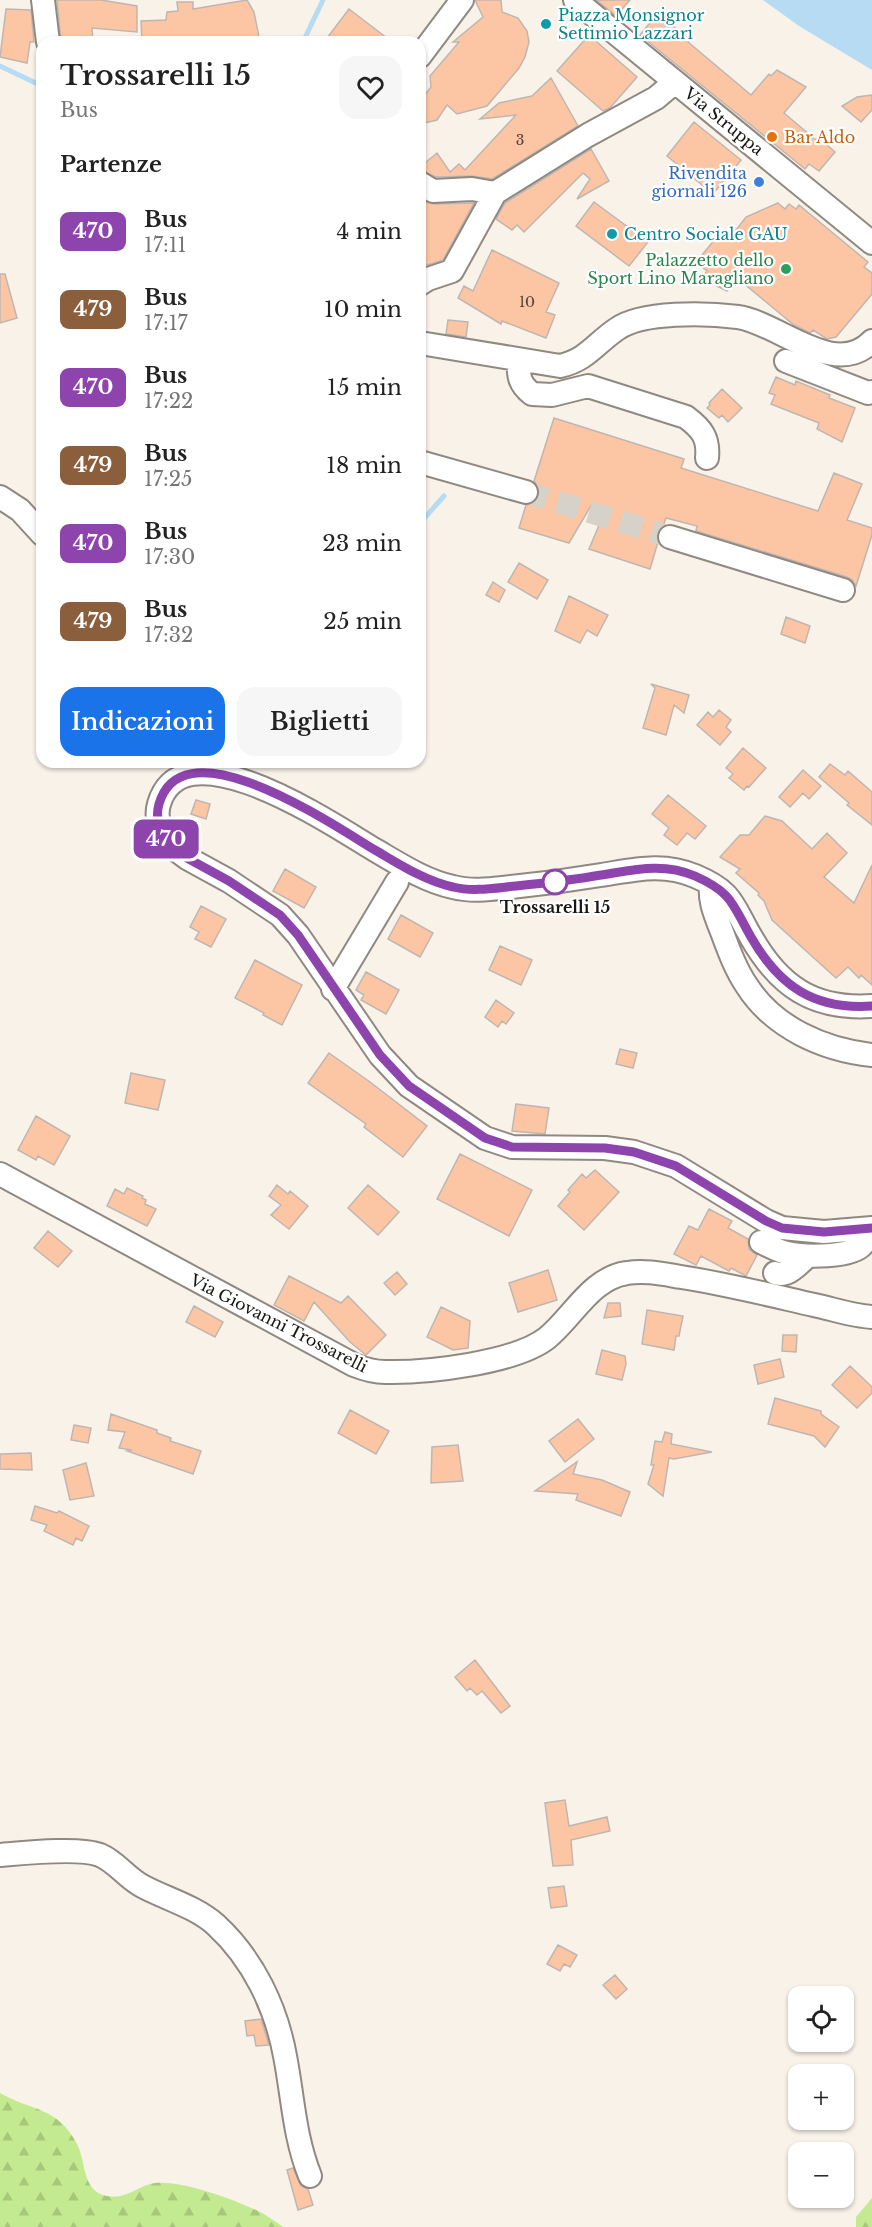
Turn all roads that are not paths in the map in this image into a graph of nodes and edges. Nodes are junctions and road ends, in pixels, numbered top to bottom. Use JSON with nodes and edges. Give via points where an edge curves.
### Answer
{"nodes":[{"id":1,"x":43,"y":0,"type":"edge"},
{"id":2,"x":462,"y":0,"type":"edge"},
{"id":3,"x":575,"y":0,"type":"edge"},
{"id":4,"x":47,"y":36,"type":"edge"},
{"id":5,"x":426,"y":48,"type":"edge"},
{"id":6,"x":675,"y":82,"type":"junction"},
{"id":7,"x":426,"y":187,"type":"edge"},
{"id":8,"x":495,"y":192,"type":"junction"},
{"id":9,"x":872,"y":243,"type":"edge"},
{"id":10,"x":426,"y":280,"type":"edge"},
{"id":11,"x":872,"y":341,"type":"edge"},
{"id":12,"x":426,"y":344,"type":"edge"},
{"id":13,"x":519,"y":360,"type":"junction"},
{"id":14,"x":786,"y":361,"type":"dead end"},
{"id":15,"x":872,"y":392,"type":"edge"},
{"id":16,"x":707,"y":458,"type":"dead end"},
{"id":17,"x":426,"y":464,"type":"edge"},
{"id":18,"x":526,"y":492,"type":"tunnel mouth"},
{"id":19,"x":0,"y":497,"type":"edge"},
{"id":20,"x":36,"y":527,"type":"edge"},
{"id":21,"x":670,"y":537,"type":"tunnel mouth"},
{"id":22,"x":843,"y":590,"type":"dead end"},
{"id":23,"x":171,"y":771,"type":"edge"},
{"id":24,"x":397,"y":882,"type":"dead end"},
{"id":25,"x":711,"y":884,"type":"junction"},
{"id":26,"x":333,"y":989,"type":"junction"},
{"id":27,"x":872,"y":1006,"type":"edge"},
{"id":28,"x":872,"y":1054,"type":"edge"},
{"id":29,"x":0,"y":1174,"type":"edge"},
{"id":30,"x":867,"y":1229,"type":"edge"},
{"id":31,"x":761,"y":1242,"type":"dead end"},
{"id":32,"x":808,"y":1256,"type":"junction"},
{"id":33,"x":775,"y":1273,"type":"dead end"},
{"id":34,"x":872,"y":1317,"type":"edge"},
{"id":35,"x":0,"y":1855,"type":"edge"},
{"id":36,"x":310,"y":2176,"type":"dead end"}],
"edges":[{"from":1,"to":4,"type":"street"},
{"from":2,"to":5,"type":"street"},
{"from":3,"to":6,"type":"street","name":"Via Struppa"},
{"from":6,"to":8,"type":"street","via":[[656,98]]},
{"from":6,"to":9,"type":"street","name":"Via Struppa"},
{"from":7,"to":8,"type":"street","via":[[433,191]]},
{"from":8,"to":10,"type":"street","via":[[452,271]]},
{"from":11,"to":13,"type":"street","via":[[850,355],[829,355],[752,320],[698,314],[636,320],[617,328],[573,363],[560,366]]},
{"from":12,"to":13,"type":"street"},
{"from":13,"to":16,"type":"street","via":[[521,383],[532,394],[552,395],[588,386],[686,417],[707,440]]},
{"from":14,"to":15,"type":"street"},
{"from":17,"to":18,"type":"street"},
{"from":19,"to":20,"type":"street"},
{"from":21,"to":22,"type":"street"},
{"from":23,"to":25,"type":"street","via":[[212,774],[285,796],[418,874],[452,887],[489,889],[658,867],[687,873]]},
{"from":23,"to":26,"type":"street","via":[[158,807],[167,841],[187,858],[280,915]]},
{"from":24,"to":26,"type":"street"},
{"from":25,"to":27,"type":"street","via":[[736,907],[763,956],[787,984],[812,998],[841,1006]]},
{"from":25,"to":28,"type":"street","via":[[712,905],[729,951],[747,987],[762,1004],[810,1039]]},
{"from":26,"to":30,"type":"street","via":[[380,1055],[409,1086],[485,1138],[512,1147],[634,1152],[676,1166],[782,1228],[824,1232]]},
{"from":29,"to":34,"type":"street","name":"Via Giovanni Trossarelli","via":[[368,1371],[428,1370],[516,1354],[549,1337],[594,1289],[626,1273],[687,1278]]},
{"from":30,"to":32,"type":"street","via":[[860,1249]]},
{"from":31,"to":32,"type":"street","via":[[785,1253]]},
{"from":32,"to":33,"type":"street","via":[[788,1274]]},
{"from":35,"to":36,"type":"street","via":[[100,1855],[144,1887],[215,1924],[250,1965],[267,1997],[285,2054],[300,2150]]}]}
